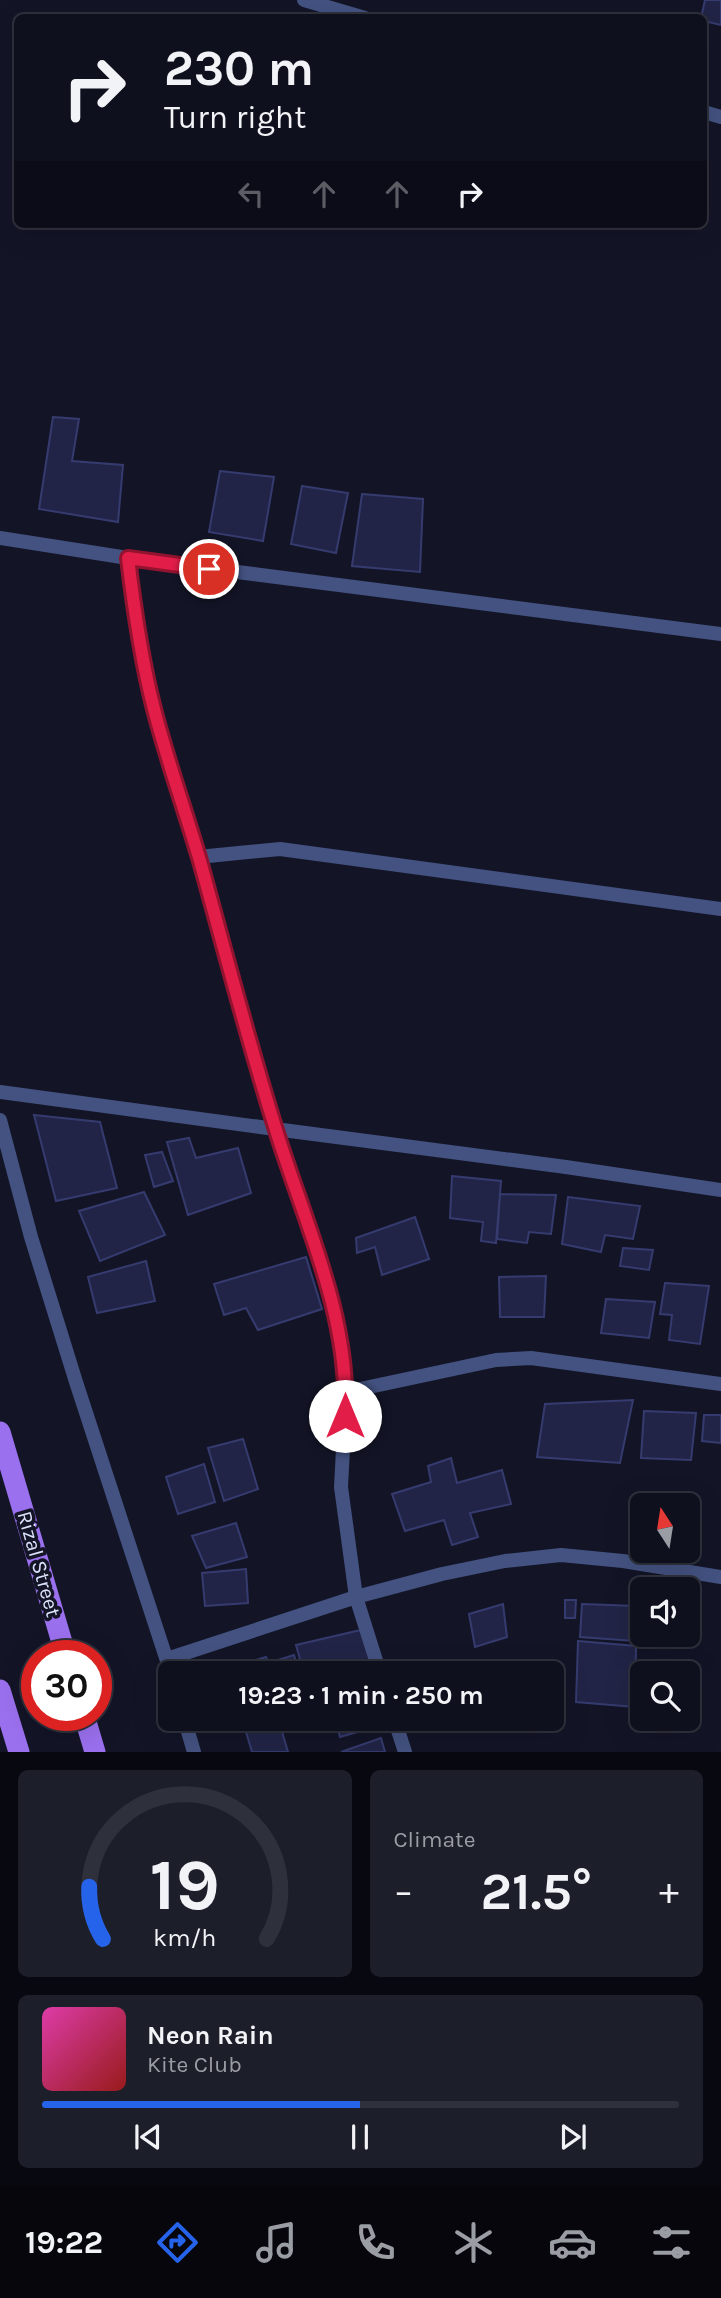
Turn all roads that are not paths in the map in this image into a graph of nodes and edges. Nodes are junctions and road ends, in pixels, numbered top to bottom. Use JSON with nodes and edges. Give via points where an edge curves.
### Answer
{"nodes":[{"id":1,"x":304,"y":0,"type":"edge"},
{"id":2,"x":351,"y":14,"type":"edge"},
{"id":3,"x":0,"y":538,"type":"edge"},
{"id":4,"x":128,"y":558,"type":"junction"},
{"id":5,"x":721,"y":634,"type":"edge"},
{"id":6,"x":198,"y":857,"type":"junction"},
{"id":7,"x":721,"y":909,"type":"edge"},
{"id":8,"x":0,"y":1092,"type":"edge"},
{"id":9,"x":0,"y":1120,"type":"edge"},
{"id":10,"x":275,"y":1129,"type":"junction"},
{"id":11,"x":721,"y":1190,"type":"edge"},
{"id":12,"x":721,"y":1384,"type":"edge"},
{"id":13,"x":346,"y":1392,"type":"junction"},
{"id":14,"x":0,"y":1432,"type":"edge"},
{"id":15,"x":721,"y":1577,"type":"edge"},
{"id":16,"x":356,"y":1597,"type":"junction"},
{"id":17,"x":61,"y":1640,"type":"edge"},
{"id":18,"x":167,"y":1661,"type":"edge"},
{"id":19,"x":183,"y":1661,"type":"edge"},
{"id":20,"x":376,"y":1661,"type":"edge"},
{"id":21,"x":0,"y":1690,"type":"edge"},
{"id":22,"x":88,"y":1731,"type":"edge"},
{"id":23,"x":188,"y":1731,"type":"edge"},
{"id":24,"x":398,"y":1731,"type":"edge"},
{"id":25,"x":19,"y":1752,"type":"edge"},
{"id":26,"x":94,"y":1752,"type":"edge"},
{"id":27,"x":194,"y":1752,"type":"edge"},
{"id":28,"x":405,"y":1752,"type":"edge"}],
"edges":[{"from":1,"to":2,"type":"street"},
{"from":3,"to":4,"type":"street"},
{"from":4,"to":5,"type":"street"},
{"from":4,"to":6,"type":"street","via":[[137,635],[154,710]]},
{"from":6,"to":7,"type":"street","via":[[280,849]]},
{"from":6,"to":10,"type":"street"},
{"from":8,"to":10,"type":"street"},
{"from":9,"to":18,"type":"street","via":[[31,1237]]},
{"from":10,"to":11,"type":"street"},
{"from":10,"to":13,"type":"street","via":[[331,1298],[341,1338]]},
{"from":12,"to":13,"type":"street","via":[[531,1357],[496,1360]]},
{"from":13,"to":16,"type":"street","via":[[341,1487]]},
{"from":14,"to":17,"type":"main road","name":"Rizal Street"},
{"from":15,"to":16,"type":"street","via":[[561,1555],[505,1561]]},
{"from":16,"to":19,"type":"street"},
{"from":16,"to":20,"type":"street"},
{"from":21,"to":25,"type":"main road"},
{"from":22,"to":26,"type":"main road"},
{"from":23,"to":27,"type":"street"},
{"from":24,"to":28,"type":"street"}]}
